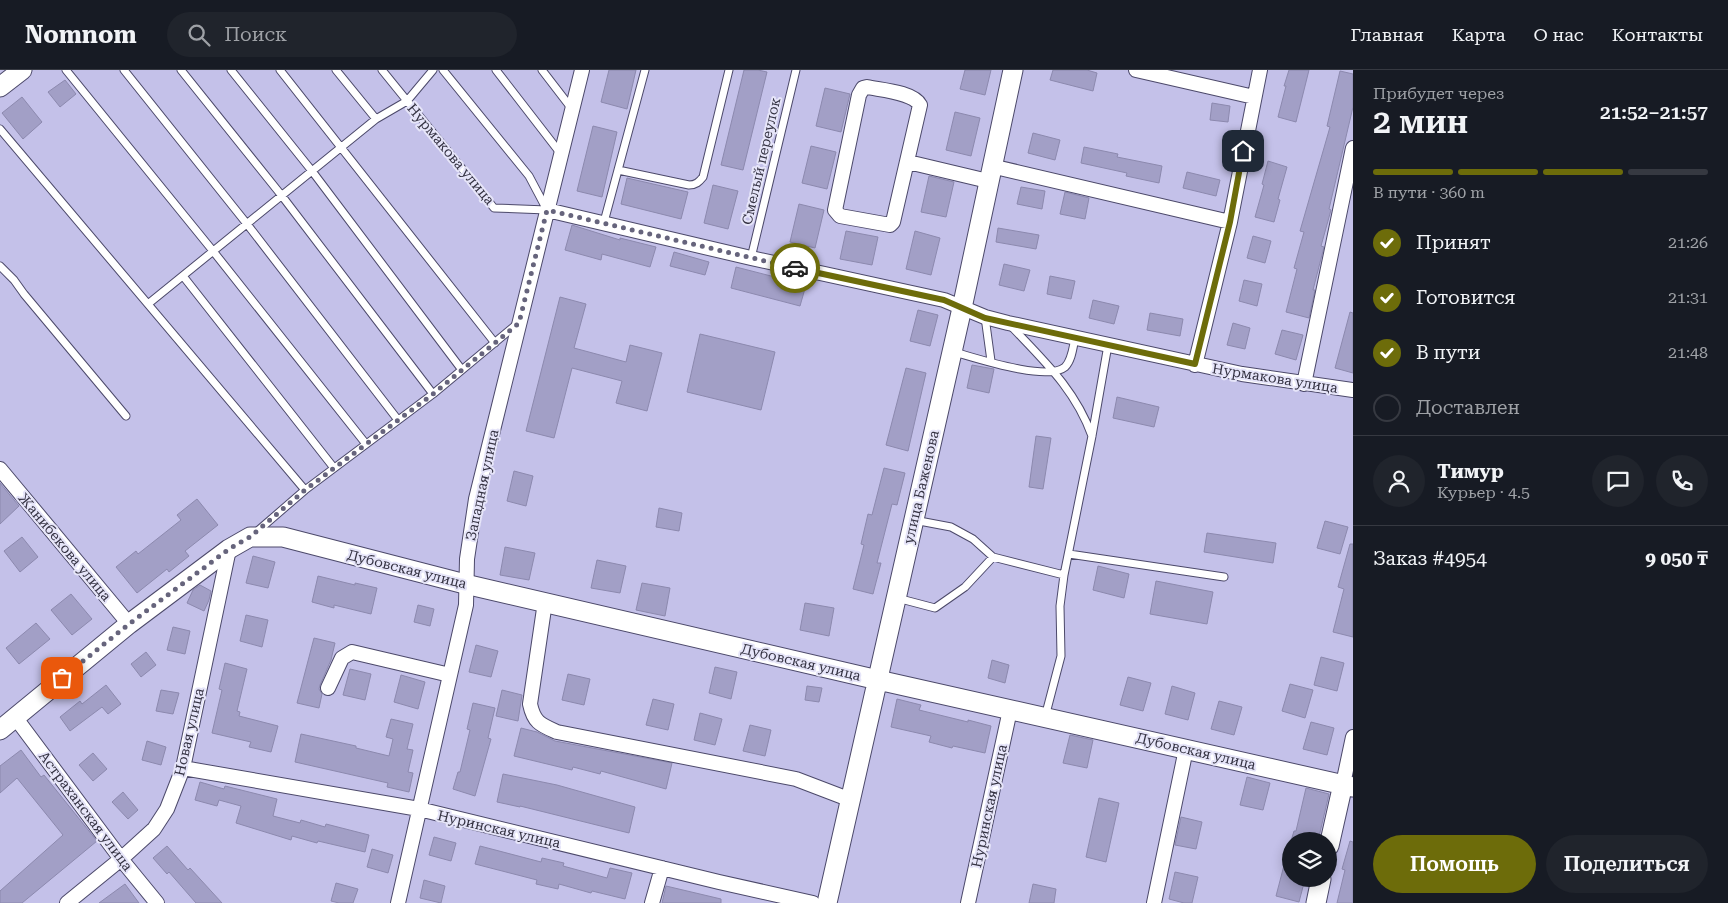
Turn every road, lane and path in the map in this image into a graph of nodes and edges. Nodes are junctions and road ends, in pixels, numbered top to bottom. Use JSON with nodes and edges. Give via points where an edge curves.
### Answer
{"nodes":[{"id":1,"x":22,"y":70,"type":"edge"},
{"id":2,"x":66,"y":70,"type":"edge"},
{"id":3,"x":124,"y":70,"type":"edge"},
{"id":4,"x":181,"y":70,"type":"edge"},
{"id":5,"x":231,"y":70,"type":"edge"},
{"id":6,"x":280,"y":70,"type":"edge"},
{"id":7,"x":336,"y":70,"type":"edge"},
{"id":8,"x":382,"y":70,"type":"edge"},
{"id":9,"x":433,"y":70,"type":"edge"},
{"id":10,"x":443,"y":70,"type":"edge"},
{"id":11,"x":496,"y":70,"type":"edge"},
{"id":12,"x":542,"y":70,"type":"edge"},
{"id":13,"x":582,"y":70,"type":"edge"},
{"id":14,"x":645,"y":70,"type":"edge"},
{"id":15,"x":729,"y":70,"type":"edge"},
{"id":16,"x":796,"y":70,"type":"edge"},
{"id":17,"x":1013,"y":70,"type":"edge"},
{"id":18,"x":1136,"y":70,"type":"edge"},
{"id":19,"x":1260,"y":70,"type":"edge"},
{"id":20,"x":0,"y":87,"type":"edge"},
{"id":21,"x":1254,"y":97,"type":"junction"},
{"id":22,"x":407,"y":101,"type":"junction"},
{"id":23,"x":572,"y":110,"type":"junction"},
{"id":24,"x":376,"y":119,"type":"junction"},
{"id":25,"x":0,"y":129,"type":"edge"},
{"id":26,"x":342,"y":147,"type":"junction"},
{"id":27,"x":1353,"y":148,"type":"edge"},
{"id":28,"x":561,"y":154,"type":"junction"},
{"id":29,"x":908,"y":162,"type":"junction"},
{"id":30,"x":618,"y":170,"type":"junction"},
{"id":31,"x":312,"y":171,"type":"junction"},
{"id":32,"x":990,"y":174,"type":"junction"},
{"id":33,"x":1348,"y":194,"type":"edge"},
{"id":34,"x":282,"y":196,"type":"junction"},
{"id":35,"x":547,"y":210,"type":"junction"},
{"id":36,"x":604,"y":222,"type":"junction"},
{"id":37,"x":1230,"y":222,"type":"junction"},
{"id":38,"x":247,"y":224,"type":"junction"},
{"id":39,"x":213,"y":251,"type":"junction"},
{"id":40,"x":752,"y":258,"type":"junction"},
{"id":41,"x":0,"y":266,"type":"edge"},
{"id":42,"x":183,"y":276,"type":"junction"},
{"id":43,"x":148,"y":304,"type":"junction"},
{"id":44,"x":962,"y":308,"type":"junction"},
{"id":45,"x":985,"y":318,"type":"junction"},
{"id":46,"x":519,"y":323,"type":"junction"},
{"id":47,"x":1008,"y":323,"type":"junction"},
{"id":48,"x":1075,"y":338,"type":"junction"},
{"id":49,"x":495,"y":343,"type":"junction"},
{"id":50,"x":1108,"y":345,"type":"junction"},
{"id":51,"x":952,"y":351,"type":"junction"},
{"id":52,"x":991,"y":361,"type":"junction"},
{"id":53,"x":1195,"y":364,"type":"junction"},
{"id":54,"x":462,"y":370,"type":"junction"},
{"id":55,"x":1054,"y":371,"type":"junction"},
{"id":56,"x":1304,"y":384,"type":"junction"},
{"id":57,"x":1353,"y":390,"type":"edge"},
{"id":58,"x":433,"y":394,"type":"junction"},
{"id":59,"x":126,"y":416,"type":"dead end"},
{"id":60,"x":398,"y":420,"type":"junction"},
{"id":61,"x":1092,"y":436,"type":"junction"},
{"id":62,"x":366,"y":444,"type":"junction"},
{"id":63,"x":334,"y":468,"type":"junction"},
{"id":64,"x":0,"y":469,"type":"edge"},
{"id":65,"x":305,"y":490,"type":"junction"},
{"id":66,"x":913,"y":519,"type":"junction"},
{"id":67,"x":250,"y":537,"type":"junction"},
{"id":68,"x":229,"y":549,"type":"junction"},
{"id":69,"x":1069,"y":554,"type":"junction"},
{"id":70,"x":993,"y":557,"type":"junction"},
{"id":71,"x":1064,"y":575,"type":"junction"},
{"id":72,"x":1224,"y":577,"type":"dead end"},
{"id":73,"x":465,"y":584,"type":"junction"},
{"id":74,"x":896,"y":598,"type":"junction"},
{"id":75,"x":545,"y":602,"type":"junction"},
{"id":76,"x":129,"y":624,"type":"junction"},
{"id":77,"x":450,"y":675,"type":"junction"},
{"id":78,"x":878,"y":680,"type":"junction"},
{"id":79,"x":328,"y":688,"type":"dead end"},
{"id":80,"x":1010,"y":710,"type":"junction"},
{"id":81,"x":16,"y":717,"type":"junction"},
{"id":82,"x":1045,"y":718,"type":"junction"},
{"id":83,"x":0,"y":730,"type":"edge"},
{"id":84,"x":1353,"y":737,"type":"edge"},
{"id":85,"x":1186,"y":749,"type":"junction"},
{"id":86,"x":183,"y":768,"type":"junction"},
{"id":87,"x":1348,"y":785,"type":"edge"},
{"id":88,"x":850,"y":800,"type":"junction"},
{"id":89,"x":419,"y":810,"type":"junction"},
{"id":90,"x":1333,"y":832,"type":"edge"},
{"id":91,"x":120,"y":859,"type":"junction"},
{"id":92,"x":662,"y":868,"type":"junction"},
{"id":93,"x":1319,"y":887,"type":"edge"},
{"id":94,"x":67,"y":903,"type":"edge"},
{"id":95,"x":157,"y":903,"type":"edge"},
{"id":96,"x":398,"y":903,"type":"edge"},
{"id":97,"x":652,"y":903,"type":"edge"},
{"id":98,"x":813,"y":903,"type":"edge"},
{"id":99,"x":827,"y":903,"type":"edge"},
{"id":100,"x":968,"y":903,"type":"edge"},
{"id":101,"x":1154,"y":903,"type":"edge"},
{"id":102,"x":1316,"y":903,"type":"edge"}],
"edges":[{"from":1,"to":20,"type":"main road"},
{"from":2,"to":39,"type":"lane"},
{"from":3,"to":38,"type":"lane"},
{"from":4,"to":34,"type":"lane"},
{"from":5,"to":31,"type":"lane"},
{"from":6,"to":26,"type":"lane"},
{"from":7,"to":24,"type":"lane"},
{"from":8,"to":22,"type":"lane","name":"Нурмакова улица"},
{"from":9,"to":22,"type":"lane"},
{"from":10,"to":35,"type":"lane","via":[[529,176]]},
{"from":11,"to":28,"type":"lane"},
{"from":12,"to":23,"type":"lane"},
{"from":13,"to":23,"type":"street","name":"Западная улица"},
{"from":14,"to":30,"type":"lane"},
{"from":15,"to":30,"type":"lane","via":[[700,182],[689,185]]},
{"from":16,"to":40,"type":"lane","name":"Смелый переулок"},
{"from":17,"to":32,"type":"main road","name":"улица Баженова"},
{"from":18,"to":21,"type":"street"},
{"from":19,"to":21,"type":"street"},
{"from":21,"to":37,"type":"street"},
{"from":22,"to":24,"type":"lane"},
{"from":22,"to":35,"type":"lane","name":"Нурмакова улица","via":[[494,208]]},
{"from":23,"to":28,"type":"street","name":"Западная улица"},
{"from":24,"to":26,"type":"lane"},
{"from":25,"to":43,"type":"lane"},
{"from":26,"to":31,"type":"lane"},
{"from":26,"to":49,"type":"lane"},
{"from":27,"to":33,"type":"street"},
{"from":28,"to":35,"type":"street","name":"Западная улица"},
{"from":29,"to":29,"type":"street","via":[[920,105],[918,101],[910,96],[863,88],[836,213],[892,224]]},
{"from":29,"to":32,"type":"street"},
{"from":30,"to":36,"type":"lane"},
{"from":31,"to":34,"type":"lane"},
{"from":31,"to":54,"type":"lane"},
{"from":32,"to":37,"type":"street"},
{"from":32,"to":44,"type":"main road","name":"улица Баженова"},
{"from":33,"to":56,"type":"street"},
{"from":34,"to":38,"type":"lane"},
{"from":34,"to":58,"type":"lane"},
{"from":35,"to":36,"type":"street","name":"Нурмакова улица"},
{"from":35,"to":46,"type":"street","name":"Западная улица"},
{"from":36,"to":40,"type":"street","name":"Нурмакова улица"},
{"from":37,"to":53,"type":"street"},
{"from":38,"to":39,"type":"lane"},
{"from":38,"to":60,"type":"lane"},
{"from":39,"to":42,"type":"lane"},
{"from":39,"to":62,"type":"lane"},
{"from":40,"to":44,"type":"street","name":"Нурмакова улица","via":[[944,300]]},
{"from":41,"to":59,"type":"lane"},
{"from":42,"to":43,"type":"lane"},
{"from":42,"to":63,"type":"lane"},
{"from":43,"to":65,"type":"lane"},
{"from":44,"to":45,"type":"street","name":"Нурмакова улица"},
{"from":44,"to":51,"type":"main road","name":"улица Баженова"},
{"from":45,"to":47,"type":"street","name":"Нурмакова улица"},
{"from":45,"to":52,"type":"lane"},
{"from":46,"to":49,"type":"lane"},
{"from":46,"to":73,"type":"street","name":"Западная улица","via":[[476,499]]},
{"from":47,"to":48,"type":"street","name":"Нурмакова улица"},
{"from":47,"to":55,"type":"lane"},
{"from":48,"to":50,"type":"street","name":"Нурмакова улица"},
{"from":48,"to":55,"type":"lane","via":[[1066,365]]},
{"from":49,"to":54,"type":"lane"},
{"from":50,"to":53,"type":"street","name":"Нурмакова улица"},
{"from":50,"to":61,"type":"lane"},
{"from":51,"to":52,"type":"lane"},
{"from":51,"to":66,"type":"main road","name":"улица Баженова"},
{"from":52,"to":55,"type":"lane","via":[[1019,369]]},
{"from":53,"to":56,"type":"street","name":"Нурмакова улица"},
{"from":54,"to":58,"type":"lane"},
{"from":55,"to":61,"type":"lane","via":[[1076,399]]},
{"from":56,"to":57,"type":"street","name":"Нурмакова улица"},
{"from":58,"to":60,"type":"lane"},
{"from":60,"to":62,"type":"lane"},
{"from":61,"to":69,"type":"lane"},
{"from":62,"to":63,"type":"lane"},
{"from":63,"to":65,"type":"lane"},
{"from":64,"to":76,"type":"street","name":"Жанибекова улица"},
{"from":65,"to":67,"type":"lane"},
{"from":66,"to":70,"type":"lane","via":[[951,527],[973,539]]},
{"from":66,"to":74,"type":"main road","name":"улица Баженова"},
{"from":67,"to":68,"type":"main road"},
{"from":67,"to":73,"type":"main road","name":"Дубовская улица","via":[[283,537]]},
{"from":68,"to":76,"type":"main road"},
{"from":68,"to":86,"type":"street","name":"Новая улица"},
{"from":69,"to":71,"type":"lane"},
{"from":69,"to":72,"type":"lane"},
{"from":70,"to":71,"type":"lane"},
{"from":70,"to":74,"type":"lane","via":[[965,587],[935,608]]},
{"from":71,"to":82,"type":"lane","via":[[1060,606],[1061,656]]},
{"from":73,"to":75,"type":"main road","name":"Дубовская улица"},
{"from":73,"to":77,"type":"street","name":"Западная улица","via":[[466,605]]},
{"from":74,"to":78,"type":"main road","name":"улица Баженова"},
{"from":75,"to":78,"type":"main road","name":"Дубовская улица"},
{"from":75,"to":88,"type":"street","via":[[530,704],[532,716],[541,726],[557,732],[796,779]]},
{"from":76,"to":81,"type":"main road"},
{"from":77,"to":79,"type":"street","via":[[352,652],[342,658]]},
{"from":77,"to":89,"type":"street","name":"Западная улица"},
{"from":78,"to":80,"type":"main road","name":"Дубовская улица"},
{"from":78,"to":88,"type":"main road","name":"улица Баженова"},
{"from":80,"to":82,"type":"main road","name":"Дубовская улица"},
{"from":80,"to":100,"type":"street","name":"Нуринская улица"},
{"from":81,"to":83,"type":"main road"},
{"from":81,"to":91,"type":"street","name":"Астраханская улица"},
{"from":82,"to":85,"type":"main road","name":"Дубовская улица"},
{"from":84,"to":87,"type":"street"},
{"from":85,"to":87,"type":"main road","name":"Дубовская улица"},
{"from":85,"to":101,"type":"street"},
{"from":86,"to":89,"type":"street","name":"Нуринская улица"},
{"from":86,"to":91,"type":"street","name":"Новая улица","via":[[167,808],[154,829]]},
{"from":87,"to":90,"type":"main road"},
{"from":88,"to":99,"type":"main road","name":"улица Баженова"},
{"from":89,"to":92,"type":"street","name":"Нуринская улица"},
{"from":89,"to":96,"type":"street","name":"Западная улица"},
{"from":91,"to":94,"type":"street","name":"Новая улица"},
{"from":91,"to":95,"type":"street","name":"Астраханская улица"},
{"from":92,"to":97,"type":"street"},
{"from":92,"to":98,"type":"street","name":"Нуринская улица"},
{"from":93,"to":102,"type":"main road"}]}
